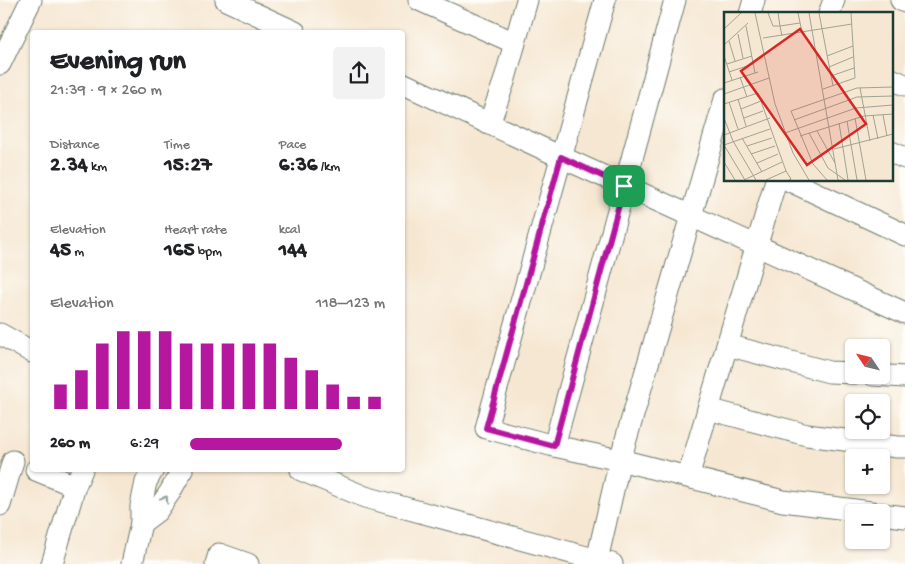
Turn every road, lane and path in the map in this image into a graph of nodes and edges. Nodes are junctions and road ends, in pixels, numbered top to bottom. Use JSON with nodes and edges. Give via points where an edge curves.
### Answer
{"nodes":[{"id":1,"x":226,"y":0,"type":"edge"},
{"id":2,"x":419,"y":0,"type":"edge"},
{"id":3,"x":527,"y":0,"type":"edge"},
{"id":4,"x":605,"y":0,"type":"edge"},
{"id":5,"x":675,"y":0,"type":"edge"},
{"id":6,"x":834,"y":0,"type":"edge"},
{"id":7,"x":901,"y":0,"type":"edge"},
{"id":8,"x":29,"y":1,"type":"edge"},
{"id":9,"x":905,"y":2,"type":"edge"},
{"id":10,"x":443,"y":5,"type":"edge"},
{"id":11,"x":830,"y":12,"type":"edge"},
{"id":12,"x":291,"y":30,"type":"edge"},
{"id":13,"x":516,"y":43,"type":"junction"},
{"id":14,"x":0,"y":64,"type":"edge"},
{"id":15,"x":892,"y":79,"type":"edge"},
{"id":16,"x":405,"y":84,"type":"edge"},
{"id":17,"x":905,"y":85,"type":"edge"},
{"id":18,"x":724,"y":102,"type":"edge"},
{"id":19,"x":488,"y":124,"type":"junction"},
{"id":20,"x":892,"y":152,"type":"edge"},
{"id":21,"x":561,"y":157,"type":"junction"},
{"id":22,"x":905,"y":158,"type":"edge"},
{"id":23,"x":776,"y":181,"type":"edge"},
{"id":24,"x":790,"y":181,"type":"edge"},
{"id":25,"x":624,"y":186,"type":"junction"},
{"id":26,"x":691,"y":216,"type":"junction"},
{"id":27,"x":905,"y":235,"type":"edge"},
{"id":28,"x":756,"y":246,"type":"junction"},
{"id":29,"x":905,"y":313,"type":"edge"},
{"id":30,"x":0,"y":334,"type":"edge"},
{"id":31,"x":727,"y":345,"type":"junction"},
{"id":32,"x":30,"y":351,"type":"edge"},
{"id":33,"x":845,"y":373,"type":"edge"},
{"id":34,"x":890,"y":377,"type":"edge"},
{"id":35,"x":905,"y":378,"type":"edge"},
{"id":36,"x":708,"y":409,"type":"junction"},
{"id":37,"x":554,"y":446,"type":"junction"},
{"id":38,"x":905,"y":447,"type":"edge"},
{"id":39,"x":6,"y":457,"type":"edge"},
{"id":40,"x":620,"y":460,"type":"junction"},
{"id":41,"x":30,"y":468,"type":"edge"},
{"id":42,"x":47,"y":472,"type":"edge"},
{"id":43,"x":152,"y":472,"type":"edge"},
{"id":44,"x":181,"y":472,"type":"edge"},
{"id":45,"x":306,"y":472,"type":"edge"},
{"id":46,"x":688,"y":477,"type":"junction"},
{"id":47,"x":79,"y":478,"type":"edge"},
{"id":48,"x":0,"y":505,"type":"edge"},
{"id":49,"x":845,"y":509,"type":"edge"},
{"id":50,"x":890,"y":515,"type":"edge"},
{"id":51,"x":905,"y":517,"type":"edge"},
{"id":52,"x":141,"y":523,"type":"junction"},
{"id":53,"x":605,"y":562,"type":"edge"},
{"id":54,"x":52,"y":564,"type":"edge"},
{"id":55,"x":132,"y":564,"type":"edge"},
{"id":56,"x":216,"y":564,"type":"edge"},
{"id":57,"x":248,"y":564,"type":"edge"}],
"edges":[{"from":1,"to":12,"type":"street"},
{"from":2,"to":10,"type":"street"},
{"from":3,"to":13,"type":"street"},
{"from":4,"to":21,"type":"street"},
{"from":5,"to":25,"type":"street"},
{"from":6,"to":11,"type":"street"},
{"from":7,"to":9,"type":"street"},
{"from":8,"to":14,"type":"street"},
{"from":10,"to":13,"type":"street"},
{"from":13,"to":19,"type":"street"},
{"from":15,"to":17,"type":"street"},
{"from":16,"to":19,"type":"street"},
{"from":18,"to":26,"type":"street"},
{"from":19,"to":21,"type":"street"},
{"from":20,"to":22,"type":"street"},
{"from":21,"to":25,"type":"street"},
{"from":21,"to":37,"type":"street","via":[[486,428]]},
{"from":23,"to":28,"type":"street"},
{"from":24,"to":27,"type":"street"},
{"from":25,"to":26,"type":"street"},
{"from":25,"to":37,"type":"street"},
{"from":26,"to":28,"type":"street"},
{"from":26,"to":40,"type":"street"},
{"from":28,"to":29,"type":"street"},
{"from":28,"to":31,"type":"street"},
{"from":30,"to":32,"type":"street"},
{"from":31,"to":33,"type":"street","via":[[828,372]]},
{"from":31,"to":36,"type":"street"},
{"from":34,"to":35,"type":"street"},
{"from":36,"to":38,"type":"street","via":[[807,435]]},
{"from":36,"to":46,"type":"street"},
{"from":37,"to":40,"type":"street"},
{"from":39,"to":41,"type":"street"},
{"from":39,"to":48,"type":"street"},
{"from":40,"to":46,"type":"street"},
{"from":40,"to":53,"type":"street"},
{"from":42,"to":47,"type":"street"},
{"from":43,"to":52,"type":"street","via":[[144,490]]},
{"from":52,"to":44,"type":"street","one_way":true,"via":[[157,511]]},
{"from":45,"to":53,"type":"street","via":[[365,497]]},
{"from":46,"to":49,"type":"street","via":[[783,501]]},
{"from":47,"to":54,"type":"street"},
{"from":50,"to":51,"type":"street"},
{"from":52,"to":55,"type":"street"},
{"from":56,"to":57,"type":"street","via":[[219,554]]}]}
